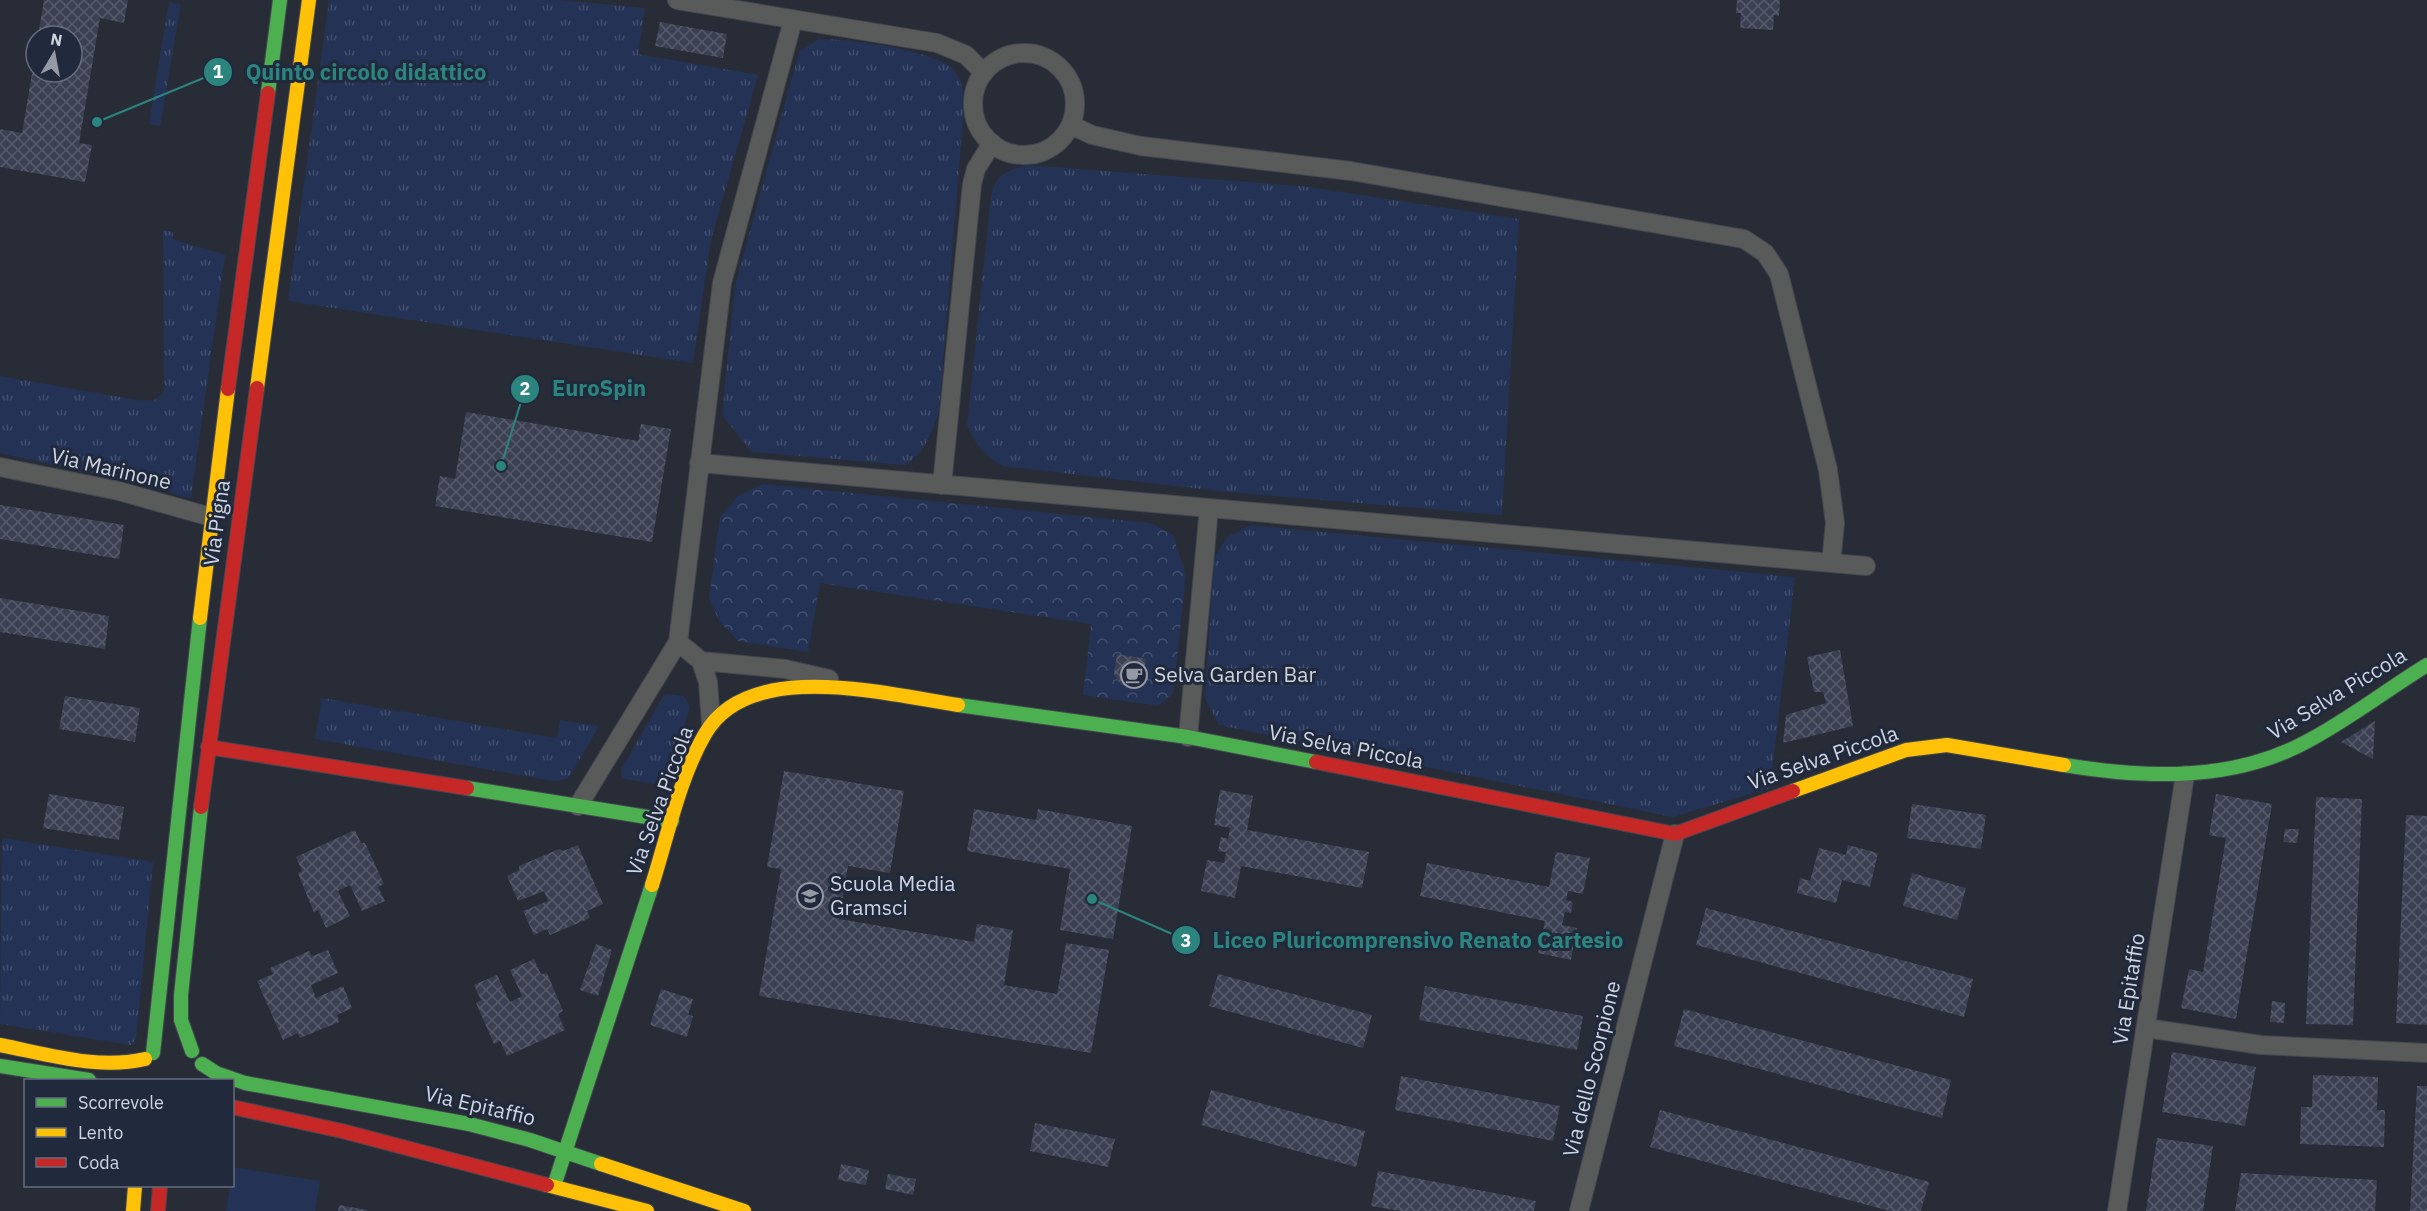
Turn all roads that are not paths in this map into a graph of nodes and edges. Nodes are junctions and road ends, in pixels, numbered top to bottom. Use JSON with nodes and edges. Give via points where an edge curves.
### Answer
{"nodes":[{"id":1,"x":280,"y":0,"type":"edge"},
{"id":2,"x":309,"y":0,"type":"edge"},
{"id":3,"x":677,"y":0,"type":"edge"},
{"id":4,"x":794,"y":20,"type":"junction"},
{"id":5,"x":984,"y":73,"type":"junction"},
{"id":6,"x":1071,"y":125,"type":"junction"},
{"id":7,"x":992,"y":143,"type":"junction"},
{"id":8,"x":699,"y":463,"type":"junction"},
{"id":9,"x":0,"y":467,"type":"edge"},
{"id":10,"x":942,"y":484,"type":"junction"},
{"id":11,"x":1209,"y":508,"type":"junction"},
{"id":12,"x":211,"y":517,"type":"junction"},
{"id":13,"x":1831,"y":563,"type":"junction"},
{"id":14,"x":1866,"y":566,"type":"dead end"},
{"id":15,"x":678,"y":642,"type":"junction"},
{"id":16,"x":701,"y":661,"type":"junction"},
{"id":17,"x":2427,"y":665,"type":"edge"},
{"id":18,"x":866,"y":692,"type":"junction"},
{"id":19,"x":711,"y":723,"type":"junction"},
{"id":20,"x":1188,"y":737,"type":"junction"},
{"id":21,"x":208,"y":747,"type":"junction"},
{"id":22,"x":2185,"y":774,"type":"junction"},
{"id":23,"x":578,"y":806,"type":"junction"},
{"id":24,"x":672,"y":821,"type":"junction"},
{"id":25,"x":1675,"y":834,"type":"junction"},
{"id":26,"x":2146,"y":1028,"type":"junction"},
{"id":27,"x":0,"y":1045,"type":"edge"},
{"id":28,"x":192,"y":1052,"type":"junction"},
{"id":29,"x":2427,"y":1053,"type":"edge"},
{"id":30,"x":146,"y":1061,"type":"junction"},
{"id":31,"x":202,"y":1064,"type":"junction"},
{"id":32,"x":0,"y":1066,"type":"edge"},
{"id":33,"x":83,"y":1079,"type":"edge"},
{"id":34,"x":201,"y":1079,"type":"edge"},
{"id":35,"x":233,"y":1079,"type":"edge"},
{"id":36,"x":234,"y":1079,"type":"edge"},
{"id":37,"x":234,"y":1107,"type":"edge"},
{"id":38,"x":566,"y":1150,"type":"junction"},
{"id":39,"x":555,"y":1186,"type":"junction"},
{"id":40,"x":135,"y":1187,"type":"edge"},
{"id":41,"x":160,"y":1187,"type":"edge"},
{"id":42,"x":133,"y":1211,"type":"edge"},
{"id":43,"x":158,"y":1211,"type":"edge"},
{"id":44,"x":647,"y":1211,"type":"edge"},
{"id":45,"x":744,"y":1211,"type":"edge"},
{"id":46,"x":1579,"y":1211,"type":"edge"},
{"id":47,"x":2117,"y":1211,"type":"edge"}],
"edges":[{"from":1,"to":12,"type":"street"},
{"from":2,"to":21,"type":"street","name":"Via Pigna"},
{"from":3,"to":4,"type":"street"},
{"from":4,"to":5,"type":"street","via":[[937,43],[966,55]]},
{"from":4,"to":8,"type":"street","via":[[722,283]]},
{"from":5,"to":6,"type":"street","via":[[997,61],[1017,54],[1050,60],[1065,73],[1074,92]]},
{"from":5,"to":7,"type":"street","via":[[975,90],[973,108],[978,125]]},
{"from":6,"to":7,"type":"street","via":[[1051,147],[1032,154],[1008,152]]},
{"from":6,"to":13,"type":"street","via":[[1092,135],[1141,146],[1351,171],[1744,239],[1765,253],[1779,274],[1828,470],[1835,523]]},
{"from":7,"to":10,"type":"street","via":[[984,152],[972,184]]},
{"from":8,"to":10,"type":"street"},
{"from":8,"to":15,"type":"street"},
{"from":9,"to":12,"type":"street","name":"Via Marinone","via":[[119,492]]},
{"from":10,"to":11,"type":"street"},
{"from":11,"to":13,"type":"street"},
{"from":11,"to":20,"type":"street"},
{"from":12,"to":30,"type":"street"},
{"from":13,"to":14,"type":"street"},
{"from":15,"to":16,"type":"street"},
{"from":15,"to":23,"type":"street"},
{"from":16,"to":18,"type":"street","via":[[785,669]]},
{"from":16,"to":19,"type":"street","via":[[708,682]]},
{"from":17,"to":22,"type":"street","name":"Via Selva Piccola","via":[[2281,755],[2237,767]]},
{"from":18,"to":19,"type":"street","name":"Via Selva Piccola","via":[[796,686],[770,690],[743,700]]},
{"from":18,"to":20,"type":"street","name":"Via Selva Piccola"},
{"from":19,"to":24,"type":"street","name":"Via Selva Piccola","via":[[701,740]]},
{"from":20,"to":25,"type":"street","name":"Via Selva Piccola"},
{"from":21,"to":23,"type":"street"},
{"from":21,"to":28,"type":"street","name":"Via Pigna","via":[[181,995],[181,1020]]},
{"from":22,"to":25,"type":"street","name":"Via Selva Piccola","via":[[2129,774],[1928,746],[1883,757]]},
{"from":22,"to":26,"type":"street","name":"Via Epitaffio"},
{"from":23,"to":24,"type":"street"},
{"from":24,"to":38,"type":"street","name":"Via Selva Piccola"},
{"from":25,"to":46,"type":"street","name":"Via dello Scorpione"},
{"from":26,"to":29,"type":"street","via":[[2261,1045]]},
{"from":26,"to":47,"type":"street","name":"Via Epitaffio"},
{"from":27,"to":30,"type":"street","via":[[109,1063]]},
{"from":28,"to":30,"type":"street","via":[[172,1047]]},
{"from":28,"to":31,"type":"street","name":"Via Epitaffio"},
{"from":31,"to":34,"type":"street"},
{"from":31,"to":35,"type":"street","name":"Via Epitaffio"},
{"from":32,"to":33,"type":"street"},
{"from":36,"to":38,"type":"street","name":"Via Epitaffio","via":[[469,1124]]},
{"from":37,"to":39,"type":"street"},
{"from":38,"to":39,"type":"street","name":"Via Selva Piccola"},
{"from":38,"to":45,"type":"street","name":"Via Epitaffio"},
{"from":39,"to":44,"type":"street"},
{"from":40,"to":42,"type":"street"},
{"from":41,"to":43,"type":"street"}]}
